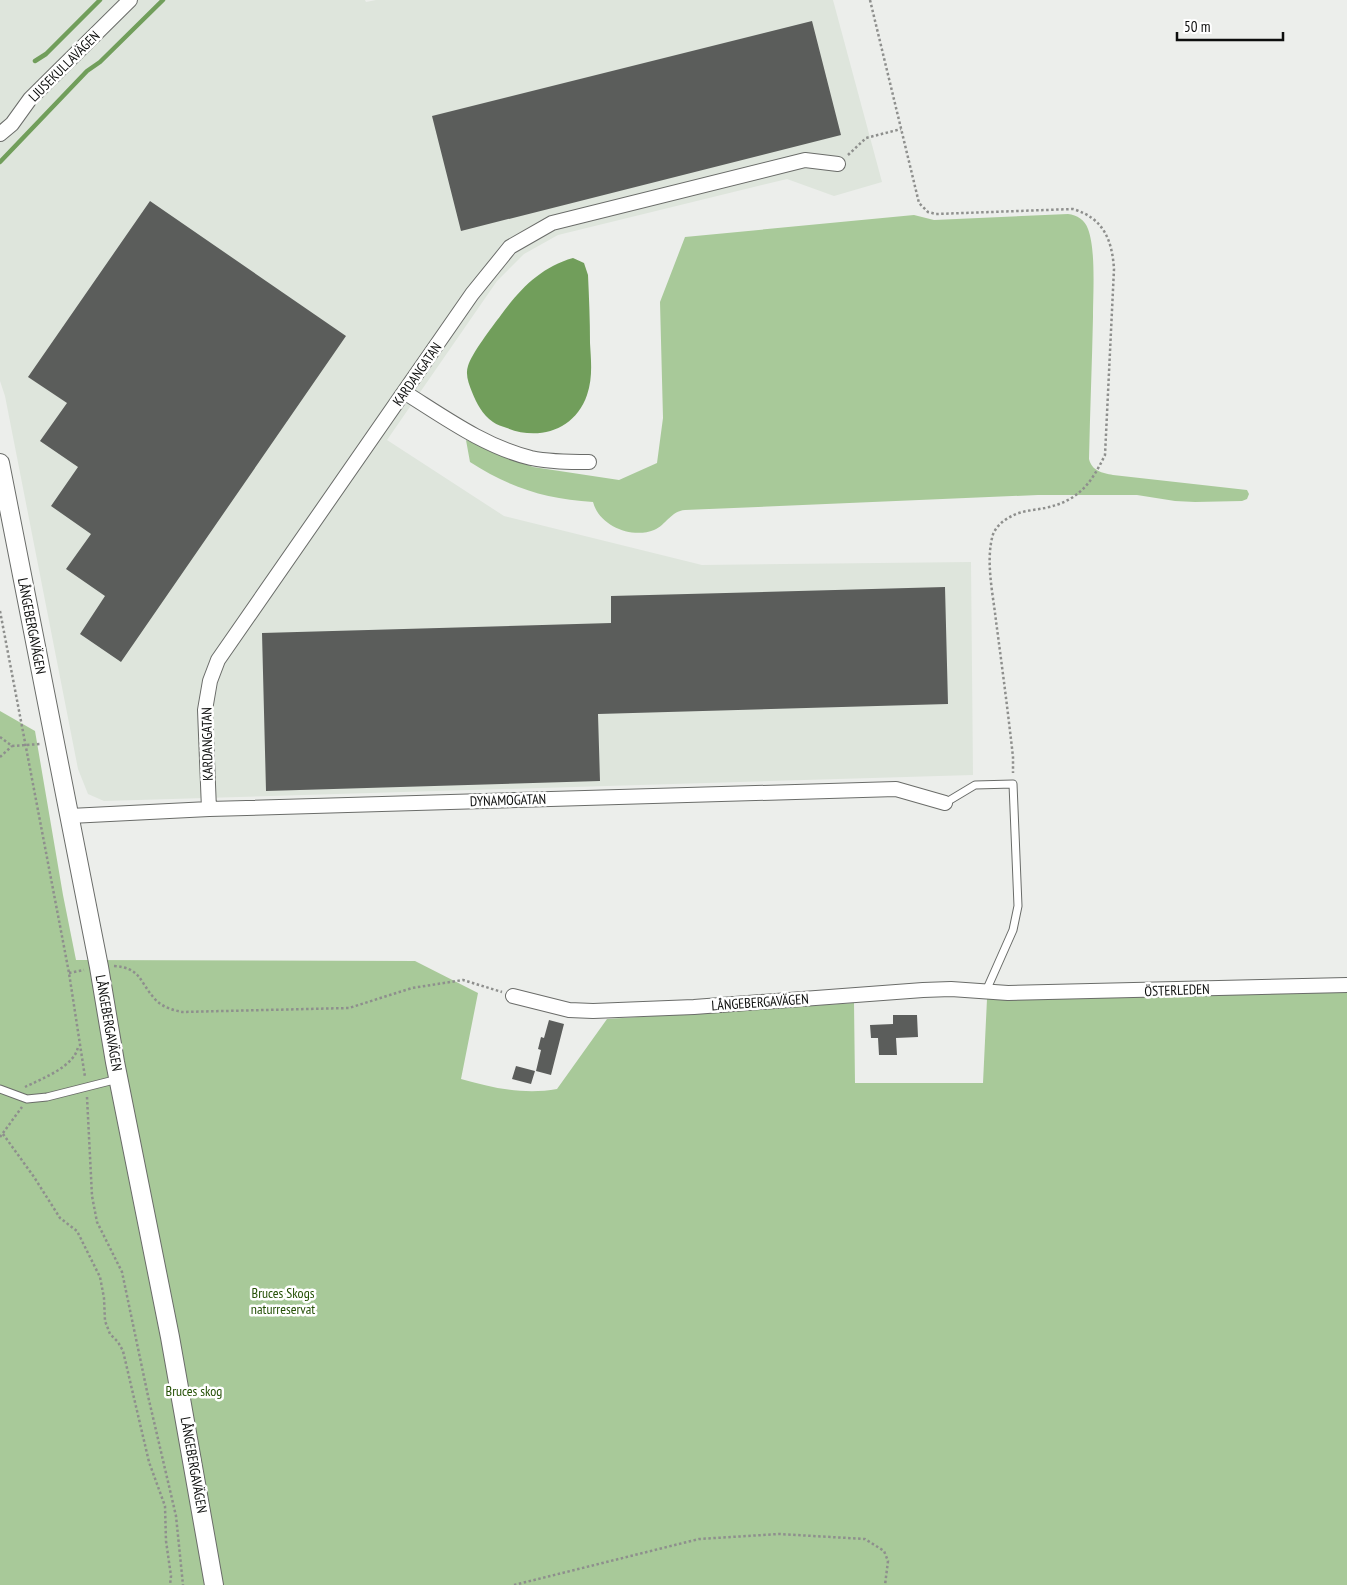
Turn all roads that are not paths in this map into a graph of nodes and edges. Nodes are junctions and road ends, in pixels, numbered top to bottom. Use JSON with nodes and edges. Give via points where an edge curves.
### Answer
{"nodes":[{"id":1,"x":130,"y":0,"type":"edge"},
{"id":2,"x":0,"y":134,"type":"edge"},
{"id":3,"x":838,"y":164,"type":"road end"},
{"id":4,"x":404,"y":392,"type":"junction"},
{"id":5,"x":589,"y":462,"type":"dead end"},
{"id":6,"x":0,"y":463,"type":"edge"},
{"id":7,"x":945,"y":803,"type":"joint"},
{"id":8,"x":209,"y":809,"type":"junction"},
{"id":9,"x":70,"y":816,"type":"junction"},
{"id":10,"x":1347,"y":986,"type":"edge"},
{"id":11,"x":986,"y":992,"type":"junction"},
{"id":12,"x":1008,"y":993,"type":"joint"},
{"id":13,"x":513,"y":996,"type":"road end"},
{"id":14,"x":119,"y":1079,"type":"junction"},
{"id":15,"x":0,"y":1089,"type":"edge"},
{"id":16,"x":214,"y":1585,"type":"edge"}],
"edges":[{"from":1,"to":2,"type":"street","name":"LJUSEKULLAVÄGEN","via":[[30,99],[12,124]]},
{"from":3,"to":4,"type":"street","name":"KARDANGATAN","via":[[805,160],[552,223],[540,229],[504,254]]},
{"from":4,"to":5,"type":"street","via":[[480,439],[529,457]]},
{"from":4,"to":8,"type":"street","name":"KARDANGATAN","via":[[218,660],[205,710]]},
{"from":6,"to":9,"type":"street","name":"LÅNGEBERGAVÄGEN"},
{"from":7,"to":8,"type":"street","name":"DYNAMOGATAN","via":[[896,789]]},
{"from":7,"to":11,"type":"lane","via":[[975,785],[1014,784],[1018,906],[1013,930]]},
{"from":8,"to":9,"type":"street","name":"DYNAMOGATAN"},
{"from":9,"to":14,"type":"street","name":"LÅNGEBERGAVÄGEN"},
{"from":10,"to":12,"type":"street","name":"ÖSTERLEDEN"},
{"from":11,"to":12,"type":"street","name":"LÅNGEBERGAVÄGEN"},
{"from":11,"to":13,"type":"street","name":"LÅNGEBERGAVÄGEN","via":[[894,992],[585,1012]]},
{"from":14,"to":15,"type":"lane","via":[[27,1099]]},
{"from":14,"to":16,"type":"street","name":"LÅNGEBERGAVÄGEN","via":[[172,1347]]}]}
